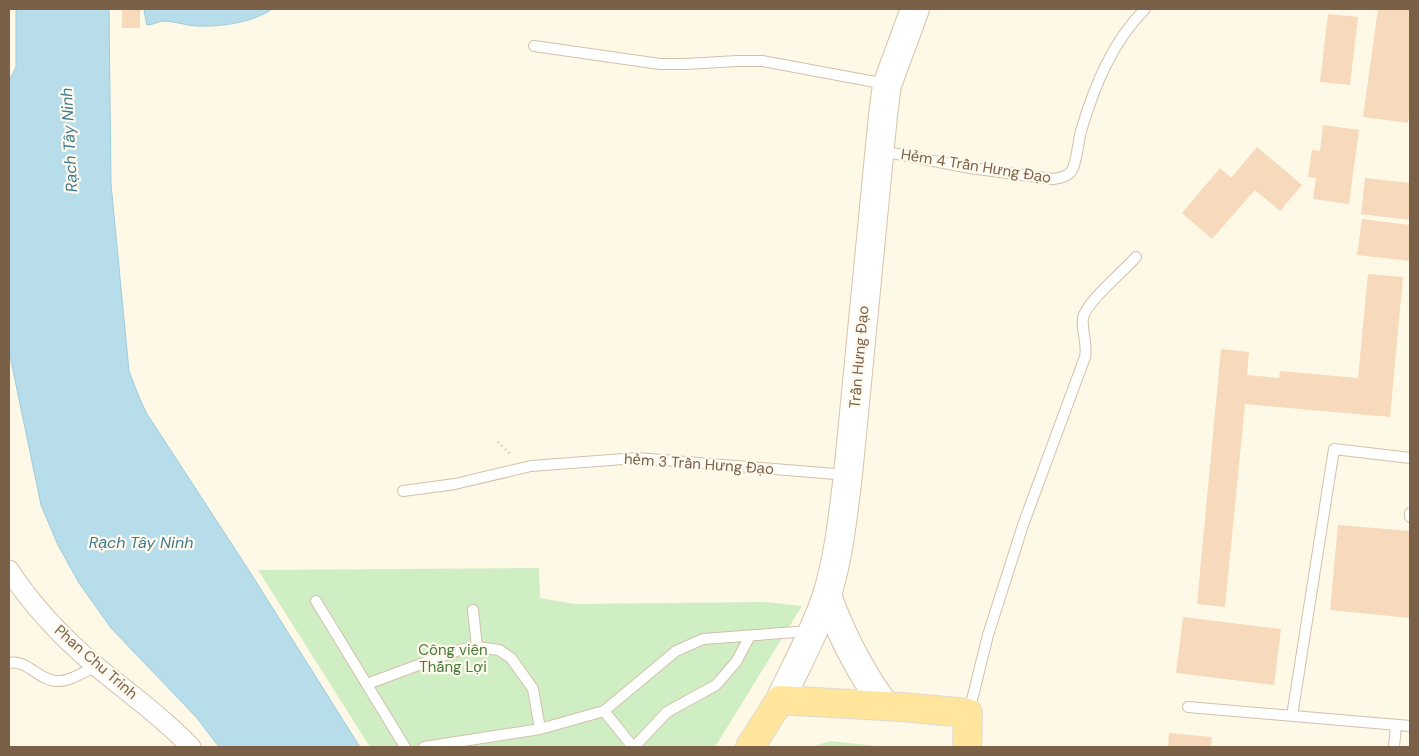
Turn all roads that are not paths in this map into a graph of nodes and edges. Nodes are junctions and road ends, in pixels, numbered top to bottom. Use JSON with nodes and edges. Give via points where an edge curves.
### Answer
{"nodes":[{"id":1,"x":915,"y":9,"type":"edge"},
{"id":2,"x":1145,"y":9,"type":"edge"},
{"id":3,"x":534,"y":46,"type":"dead end"},
{"id":4,"x":887,"y":85,"type":"junction"},
{"id":5,"x":878,"y":150,"type":"junction"},
{"id":6,"x":1136,"y":257,"type":"dead end"},
{"id":7,"x":1410,"y":458,"type":"edge"},
{"id":8,"x":848,"y":475,"type":"junction"},
{"id":9,"x":403,"y":491,"type":"dead end"},
{"id":10,"x":9,"y":571,"type":"edge"},
{"id":11,"x":827,"y":595,"type":"junction"},
{"id":12,"x":316,"y":601,"type":"dead end"},
{"id":13,"x":473,"y":610,"type":"dead end"},
{"id":14,"x":813,"y":631,"type":"junction"},
{"id":15,"x":750,"y":636,"type":"junction"},
{"id":16,"x":477,"y":647,"type":"junction"},
{"id":17,"x":9,"y":663,"type":"edge"},
{"id":18,"x":96,"y":666,"type":"junction"},
{"id":19,"x":367,"y":684,"type":"junction"},
{"id":20,"x":780,"y":700,"type":"junction"},
{"id":21,"x":885,"y":706,"type":"junction"},
{"id":22,"x":1188,"y":707,"type":"dead end"},
{"id":23,"x":604,"y":711,"type":"junction"},
{"id":24,"x":968,"y":713,"type":"junction"},
{"id":25,"x":1292,"y":716,"type":"junction"},
{"id":26,"x":1396,"y":725,"type":"junction"},
{"id":27,"x":1410,"y":726,"type":"edge"},
{"id":28,"x":540,"y":729,"type":"junction"},
{"id":29,"x":190,"y":747,"type":"edge"},
{"id":30,"x":405,"y":747,"type":"edge"},
{"id":31,"x":424,"y":747,"type":"edge"},
{"id":32,"x":634,"y":747,"type":"edge"},
{"id":33,"x":750,"y":747,"type":"edge"},
{"id":34,"x":967,"y":747,"type":"edge"},
{"id":35,"x":1394,"y":747,"type":"edge"}],
"edges":[{"from":1,"to":4,"type":"street","name":"Trần Hưng Đạo"},
{"from":2,"to":5,"type":"lane","name":"Hẻm 4 Trần Hưng Đạo","via":[[1126,31],[1098,80],[1078,141],[1074,166],[1066,176],[1053,179],[970,168]]},
{"from":3,"to":4,"type":"lane","via":[[660,64],[762,61]]},
{"from":4,"to":5,"type":"street","name":"Trần Hưng Đạo"},
{"from":5,"to":8,"type":"street","name":"Trần Hưng Đạo"},
{"from":6,"to":24,"type":"lane","via":[[1092,303],[1083,319],[1085,357],[1023,525],[988,635]]},
{"from":7,"to":25,"type":"lane","via":[[1334,449]]},
{"from":8,"to":9,"type":"lane","name":"hẻm 3 Trần Hưng Đạo","via":[[637,458],[531,466],[455,484]]},
{"from":8,"to":11,"type":"street","name":"Trần Hưng Đạo","via":[[843,520]]},
{"from":10,"to":18,"type":"street","name":"Phan Chu Trinh","via":[[64,637]]},
{"from":11,"to":14,"type":"street","name":"Trần Hưng Đạo"},
{"from":11,"to":21,"type":"street","via":[[852,656]]},
{"from":12,"to":19,"type":"lane"},
{"from":13,"to":16,"type":"lane"},
{"from":14,"to":15,"type":"lane"},
{"from":14,"to":20,"type":"street","name":"Trần Hưng Đạo"},
{"from":15,"to":23,"type":"lane","via":[[702,639],[676,651]]},
{"from":15,"to":32,"type":"lane","via":[[736,662],[716,685],[667,712]]},
{"from":16,"to":19,"type":"lane","via":[[459,650]]},
{"from":16,"to":28,"type":"lane","via":[[499,650],[511,658],[533,688]]},
{"from":17,"to":18,"type":"lane","via":[[21,663],[55,682],[66,681]]},
{"from":18,"to":29,"type":"street","name":"Phan Chu Trinh","via":[[171,726]]},
{"from":19,"to":30,"type":"lane"},
{"from":20,"to":21,"type":"main road"},
{"from":20,"to":33,"type":"main road","name":"Trần Hưng Đạo"},
{"from":21,"to":24,"type":"main road"},
{"from":22,"to":25,"type":"lane"},
{"from":23,"to":28,"type":"lane"},
{"from":23,"to":32,"type":"lane"},
{"from":24,"to":34,"type":"main road"},
{"from":25,"to":26,"type":"lane"},
{"from":26,"to":27,"type":"lane"},
{"from":26,"to":35,"type":"lane"},
{"from":28,"to":31,"type":"lane"}]}
